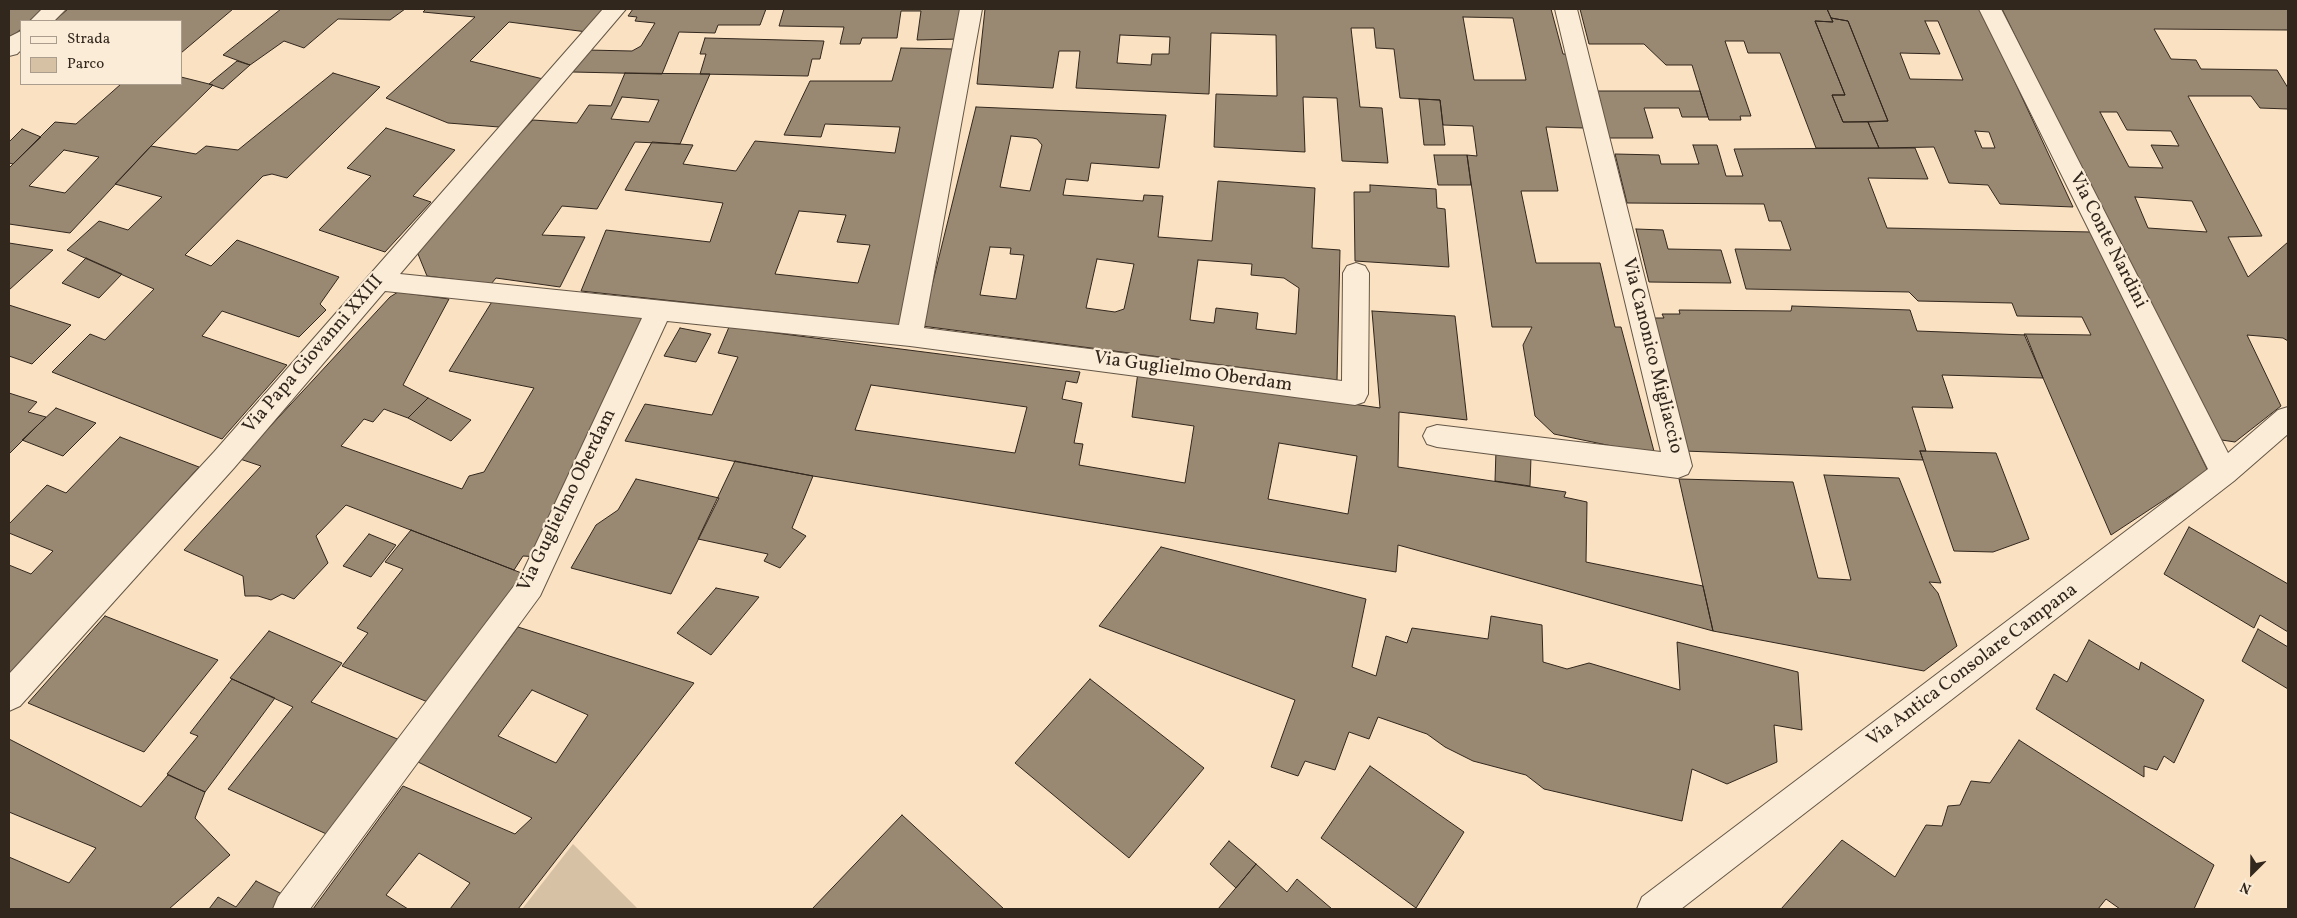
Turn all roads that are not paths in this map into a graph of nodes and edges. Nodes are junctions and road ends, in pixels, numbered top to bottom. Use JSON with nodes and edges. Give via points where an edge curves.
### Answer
{"nodes":[{"id":1,"x":55,"y":9,"type":"edge"},
{"id":2,"x":615,"y":9,"type":"edge"},
{"id":3,"x":971,"y":9,"type":"edge"},
{"id":4,"x":1566,"y":9,"type":"edge"},
{"id":5,"x":1990,"y":9,"type":"edge"},
{"id":6,"x":41,"y":20,"type":"edge"},
{"id":7,"x":20,"y":39,"type":"edge"},
{"id":8,"x":9,"y":49,"type":"edge"},
{"id":9,"x":1356,"y":273,"type":"dead end"},
{"id":10,"x":378,"y":281,"type":"junction"},
{"id":11,"x":659,"y":310,"type":"junction"},
{"id":12,"x":910,"y":336,"type":"junction"},
{"id":13,"x":2288,"y":418,"type":"edge"},
{"id":14,"x":1437,"y":436,"type":"dead end"},
{"id":15,"x":2224,"y":473,"type":"junction"},
{"id":16,"x":9,"y":696,"type":"edge"},
{"id":17,"x":290,"y":909,"type":"edge"},
{"id":18,"x":1654,"y":909,"type":"edge"}],
"edges":[{"from":1,"to":6,"type":"street"},
{"from":2,"to":10,"type":"street","name":"Via Papa Giovanni XXIII"},
{"from":3,"to":12,"type":"street"},
{"from":4,"to":14,"type":"street","name":"Via Canonico Migliaccio","via":[[1678,466]]},
{"from":5,"to":15,"type":"street","name":"Via Conte Nardini"},
{"from":7,"to":8,"type":"street"},
{"from":9,"to":12,"type":"street","name":"Via Guglielmo Oberdam","via":[[1356,394]]},
{"from":10,"to":11,"type":"street"},
{"from":10,"to":16,"type":"street","name":"Via Papa Giovanni XXIII","via":[[224,460]]},
{"from":11,"to":12,"type":"street","name":"Via Guglielmo Oberdam"},
{"from":11,"to":17,"type":"street","name":"Via Guglielmo Oberdam","via":[[530,586]]},
{"from":13,"to":15,"type":"street","name":"Via Antica Consolare Campana"},
{"from":15,"to":18,"type":"street","name":"Via Antica Consolare Campana"}]}
